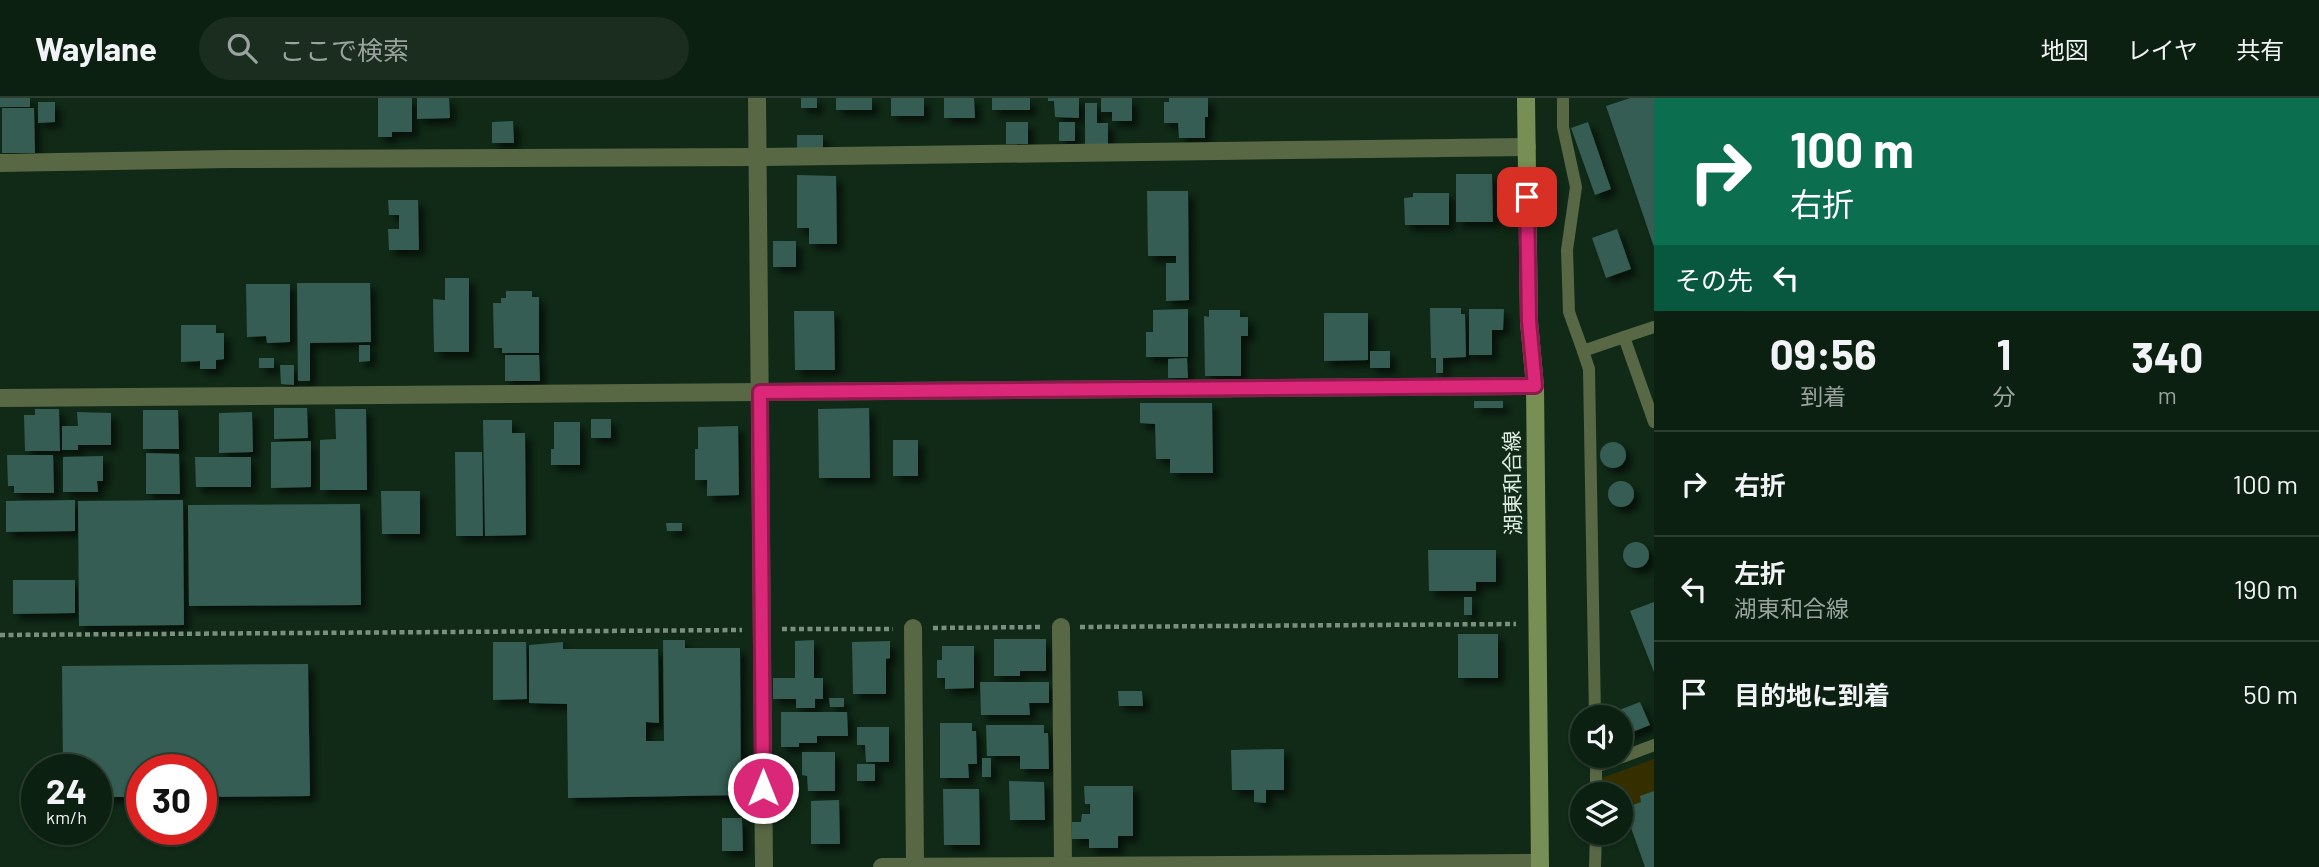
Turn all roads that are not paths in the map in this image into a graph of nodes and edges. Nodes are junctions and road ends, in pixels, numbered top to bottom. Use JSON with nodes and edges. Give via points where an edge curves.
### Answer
{"nodes":[{"id":1,"x":757,"y":98,"type":"edge"},
{"id":2,"x":1527,"y":98,"type":"edge"},
{"id":3,"x":1563,"y":98,"type":"edge"},
{"id":4,"x":1527,"y":148,"type":"junction"},
{"id":5,"x":758,"y":157,"type":"junction"},
{"id":6,"x":0,"y":163,"type":"edge"},
{"id":7,"x":1654,"y":327,"type":"edge"},
{"id":8,"x":1624,"y":337,"type":"junction"},
{"id":9,"x":1583,"y":351,"type":"junction"},
{"id":10,"x":1535,"y":386,"type":"junction"},
{"id":11,"x":760,"y":392,"type":"junction"},
{"id":12,"x":0,"y":398,"type":"edge"},
{"id":13,"x":1654,"y":422,"type":"edge"},
{"id":14,"x":1061,"y":627,"type":"dead end"},
{"id":15,"x":913,"y":628,"type":"dead end"},
{"id":16,"x":1595,"y":705,"type":"edge"},
{"id":17,"x":1654,"y":746,"type":"edge"},
{"id":18,"x":1633,"y":751,"type":"edge"},
{"id":19,"x":1596,"y":845,"type":"edge"},
{"id":20,"x":1540,"y":865,"type":"edge"},
{"id":21,"x":1063,"y":866,"type":"edge"},
{"id":22,"x":764,"y":867,"type":"edge"},
{"id":23,"x":882,"y":867,"type":"edge"},
{"id":24,"x":915,"y":867,"type":"edge"},
{"id":25,"x":1595,"y":867,"type":"edge"}],
"edges":[{"from":1,"to":5,"type":"street"},
{"from":2,"to":4,"type":"main road","name":"湖東和合線"},
{"from":3,"to":9,"type":"lane","via":[[1563,127],[1576,187],[1567,250],[1569,312]]},
{"from":4,"to":5,"type":"street"},
{"from":4,"to":10,"type":"main road","name":"湖東和合線","via":[[1529,321]]},
{"from":5,"to":6,"type":"street"},
{"from":5,"to":11,"type":"street"},
{"from":7,"to":8,"type":"lane"},
{"from":8,"to":9,"type":"lane"},
{"from":8,"to":13,"type":"lane"},
{"from":9,"to":16,"type":"lane","via":[[1589,369]]},
{"from":10,"to":11,"type":"street"},
{"from":10,"to":20,"type":"main road","name":"湖東和合線"},
{"from":11,"to":12,"type":"street"},
{"from":11,"to":22,"type":"street"},
{"from":14,"to":21,"type":"street"},
{"from":15,"to":24,"type":"street"},
{"from":17,"to":18,"type":"lane"},
{"from":19,"to":25,"type":"lane"},
{"from":20,"to":21,"type":"street"},
{"from":21,"to":24,"type":"street"},
{"from":23,"to":24,"type":"street"}]}
